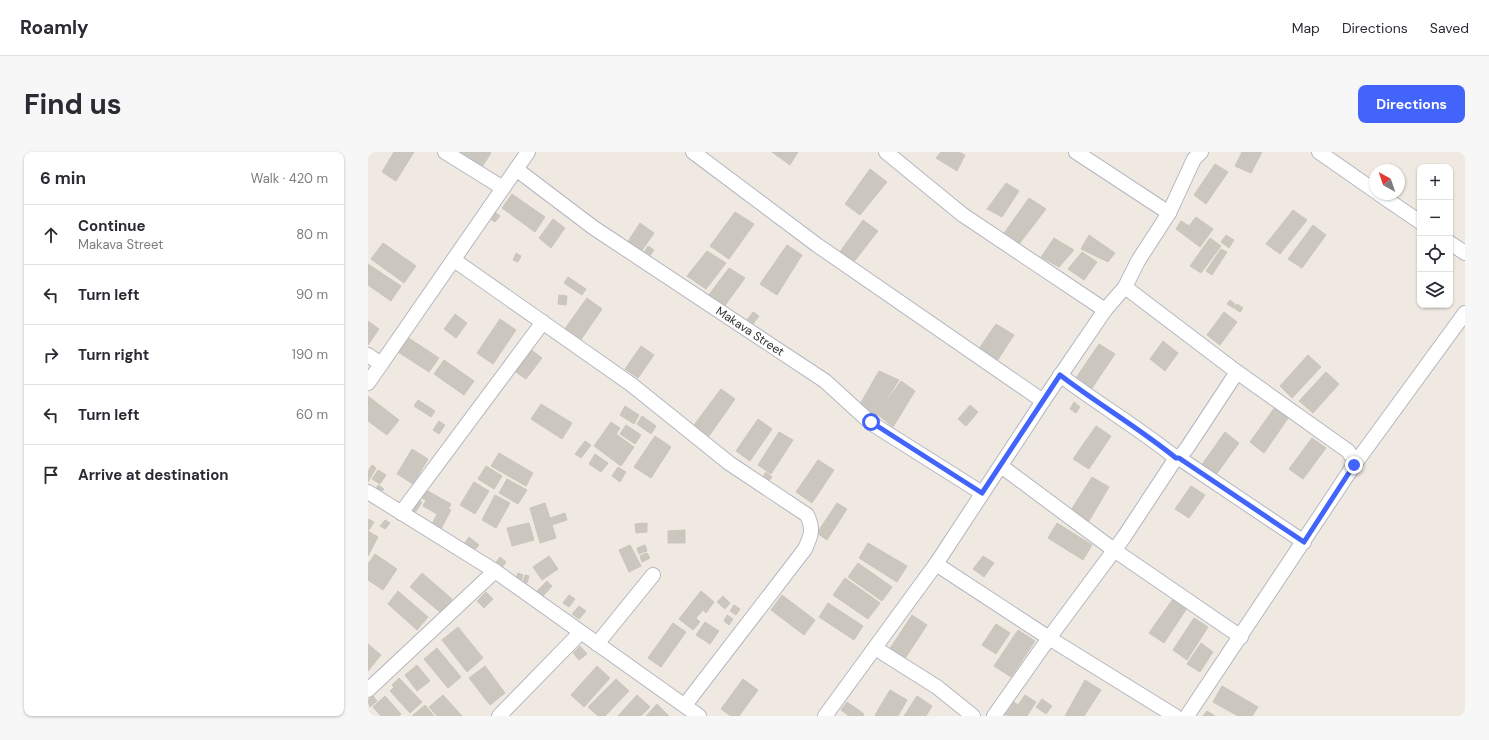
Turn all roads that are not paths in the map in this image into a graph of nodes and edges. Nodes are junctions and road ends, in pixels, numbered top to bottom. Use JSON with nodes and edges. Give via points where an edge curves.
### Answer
{"nodes":[{"id":1,"x":445,"y":152,"type":"edge"},
{"id":2,"x":528,"y":152,"type":"edge"},
{"id":3,"x":692,"y":152,"type":"edge"},
{"id":4,"x":886,"y":152,"type":"edge"},
{"id":5,"x":1076,"y":152,"type":"edge"},
{"id":6,"x":1200,"y":152,"type":"edge"},
{"id":7,"x":1319,"y":152,"type":"edge"},
{"id":8,"x":516,"y":169,"type":"junction"},
{"id":9,"x":1369,"y":187,"type":"edge"},
{"id":10,"x":503,"y":188,"type":"junction"},
{"id":11,"x":1388,"y":200,"type":"edge"},
{"id":12,"x":1169,"y":213,"type":"junction"},
{"id":13,"x":1417,"y":220,"type":"edge"},
{"id":14,"x":1453,"y":245,"type":"edge"},
{"id":15,"x":1465,"y":253,"type":"edge"},
{"id":16,"x":454,"y":260,"type":"junction"},
{"id":17,"x":1124,"y":287,"type":"junction"},
{"id":18,"x":1106,"y":310,"type":"junction"},
{"id":19,"x":1465,"y":313,"type":"edge"},
{"id":20,"x":543,"y":322,"type":"junction"},
{"id":21,"x":368,"y":355,"type":"edge"},
{"id":22,"x":381,"y":364,"type":"junction"},
{"id":23,"x":1237,"y":372,"type":"junction"},
{"id":24,"x":1060,"y":375,"type":"junction"},
{"id":25,"x":368,"y":383,"type":"edge"},
{"id":26,"x":1043,"y":400,"type":"junction"},
{"id":27,"x":1177,"y":458,"type":"junction"},
{"id":28,"x":1354,"y":465,"type":"junction"},
{"id":29,"x":1000,"y":466,"type":"junction"},
{"id":30,"x":368,"y":492,"type":"edge"},
{"id":31,"x":982,"y":493,"type":"junction"},
{"id":32,"x":401,"y":513,"type":"junction"},
{"id":33,"x":1304,"y":542,"type":"junction"},
{"id":34,"x":1114,"y":550,"type":"junction"},
{"id":35,"x":936,"y":564,"type":"junction"},
{"id":36,"x":495,"y":571,"type":"junction"},
{"id":37,"x":653,"y":575,"type":"dead end"},
{"id":38,"x":580,"y":633,"type":"junction"},
{"id":39,"x":1241,"y":637,"type":"junction"},
{"id":40,"x":1049,"y":638,"type":"junction"},
{"id":41,"x":597,"y":644,"type":"junction"},
{"id":42,"x":875,"y":648,"type":"junction"},
{"id":43,"x":368,"y":690,"type":"edge"},
{"id":44,"x":685,"y":705,"type":"junction"},
{"id":45,"x":499,"y":716,"type":"edge"},
{"id":46,"x":699,"y":716,"type":"edge"},
{"id":47,"x":825,"y":716,"type":"edge"},
{"id":48,"x":973,"y":716,"type":"edge"},
{"id":49,"x":994,"y":716,"type":"edge"},
{"id":50,"x":1175,"y":716,"type":"edge"},
{"id":51,"x":1187,"y":716,"type":"edge"}],
"edges":[{"from":1,"to":10,"type":"street"},
{"from":2,"to":8,"type":"street"},
{"from":3,"to":26,"type":"street","via":[[817,246]]},
{"from":4,"to":18,"type":"street","via":[[963,215]]},
{"from":5,"to":12,"type":"street"},
{"from":6,"to":12,"type":"street","via":[[1194,159]]},
{"from":7,"to":9,"type":"street"},
{"from":8,"to":10,"type":"street"},
{"from":8,"to":31,"type":"street","name":"Makava Street","via":[[594,228],[826,381],[871,422]]},
{"from":10,"to":16,"type":"street"},
{"from":11,"to":13,"type":"street"},
{"from":12,"to":17,"type":"street","via":[[1138,260]]},
{"from":14,"to":15,"type":"street"},
{"from":16,"to":20,"type":"street"},
{"from":16,"to":22,"type":"street"},
{"from":17,"to":18,"type":"street"},
{"from":17,"to":23,"type":"street"},
{"from":18,"to":24,"type":"street"},
{"from":19,"to":28,"type":"street"},
{"from":20,"to":32,"type":"street"},
{"from":20,"to":44,"type":"street","via":[[632,385],[729,462],[807,515],[810,521],[812,534],[805,549]]},
{"from":21,"to":22,"type":"street"},
{"from":22,"to":25,"type":"street"},
{"from":23,"to":27,"type":"street"},
{"from":23,"to":28,"type":"street","via":[[1348,451]]},
{"from":24,"to":26,"type":"street"},
{"from":24,"to":27,"type":"street"},
{"from":26,"to":29,"type":"street"},
{"from":27,"to":33,"type":"street"},
{"from":27,"to":34,"type":"street"},
{"from":28,"to":33,"type":"street"},
{"from":29,"to":31,"type":"street"},
{"from":29,"to":34,"type":"street"},
{"from":30,"to":32,"type":"street"},
{"from":31,"to":35,"type":"street"},
{"from":32,"to":36,"type":"street"},
{"from":33,"to":39,"type":"street"},
{"from":34,"to":39,"type":"street"},
{"from":34,"to":40,"type":"street"},
{"from":35,"to":40,"type":"street"},
{"from":35,"to":42,"type":"street"},
{"from":36,"to":38,"type":"street"},
{"from":36,"to":43,"type":"street"},
{"from":37,"to":41,"type":"street"},
{"from":38,"to":41,"type":"street"},
{"from":38,"to":45,"type":"street"},
{"from":39,"to":51,"type":"street"},
{"from":40,"to":49,"type":"street"},
{"from":40,"to":50,"type":"street"},
{"from":41,"to":44,"type":"street"},
{"from":42,"to":47,"type":"street"},
{"from":42,"to":48,"type":"street","via":[[937,687]]},
{"from":44,"to":46,"type":"street"}]}
